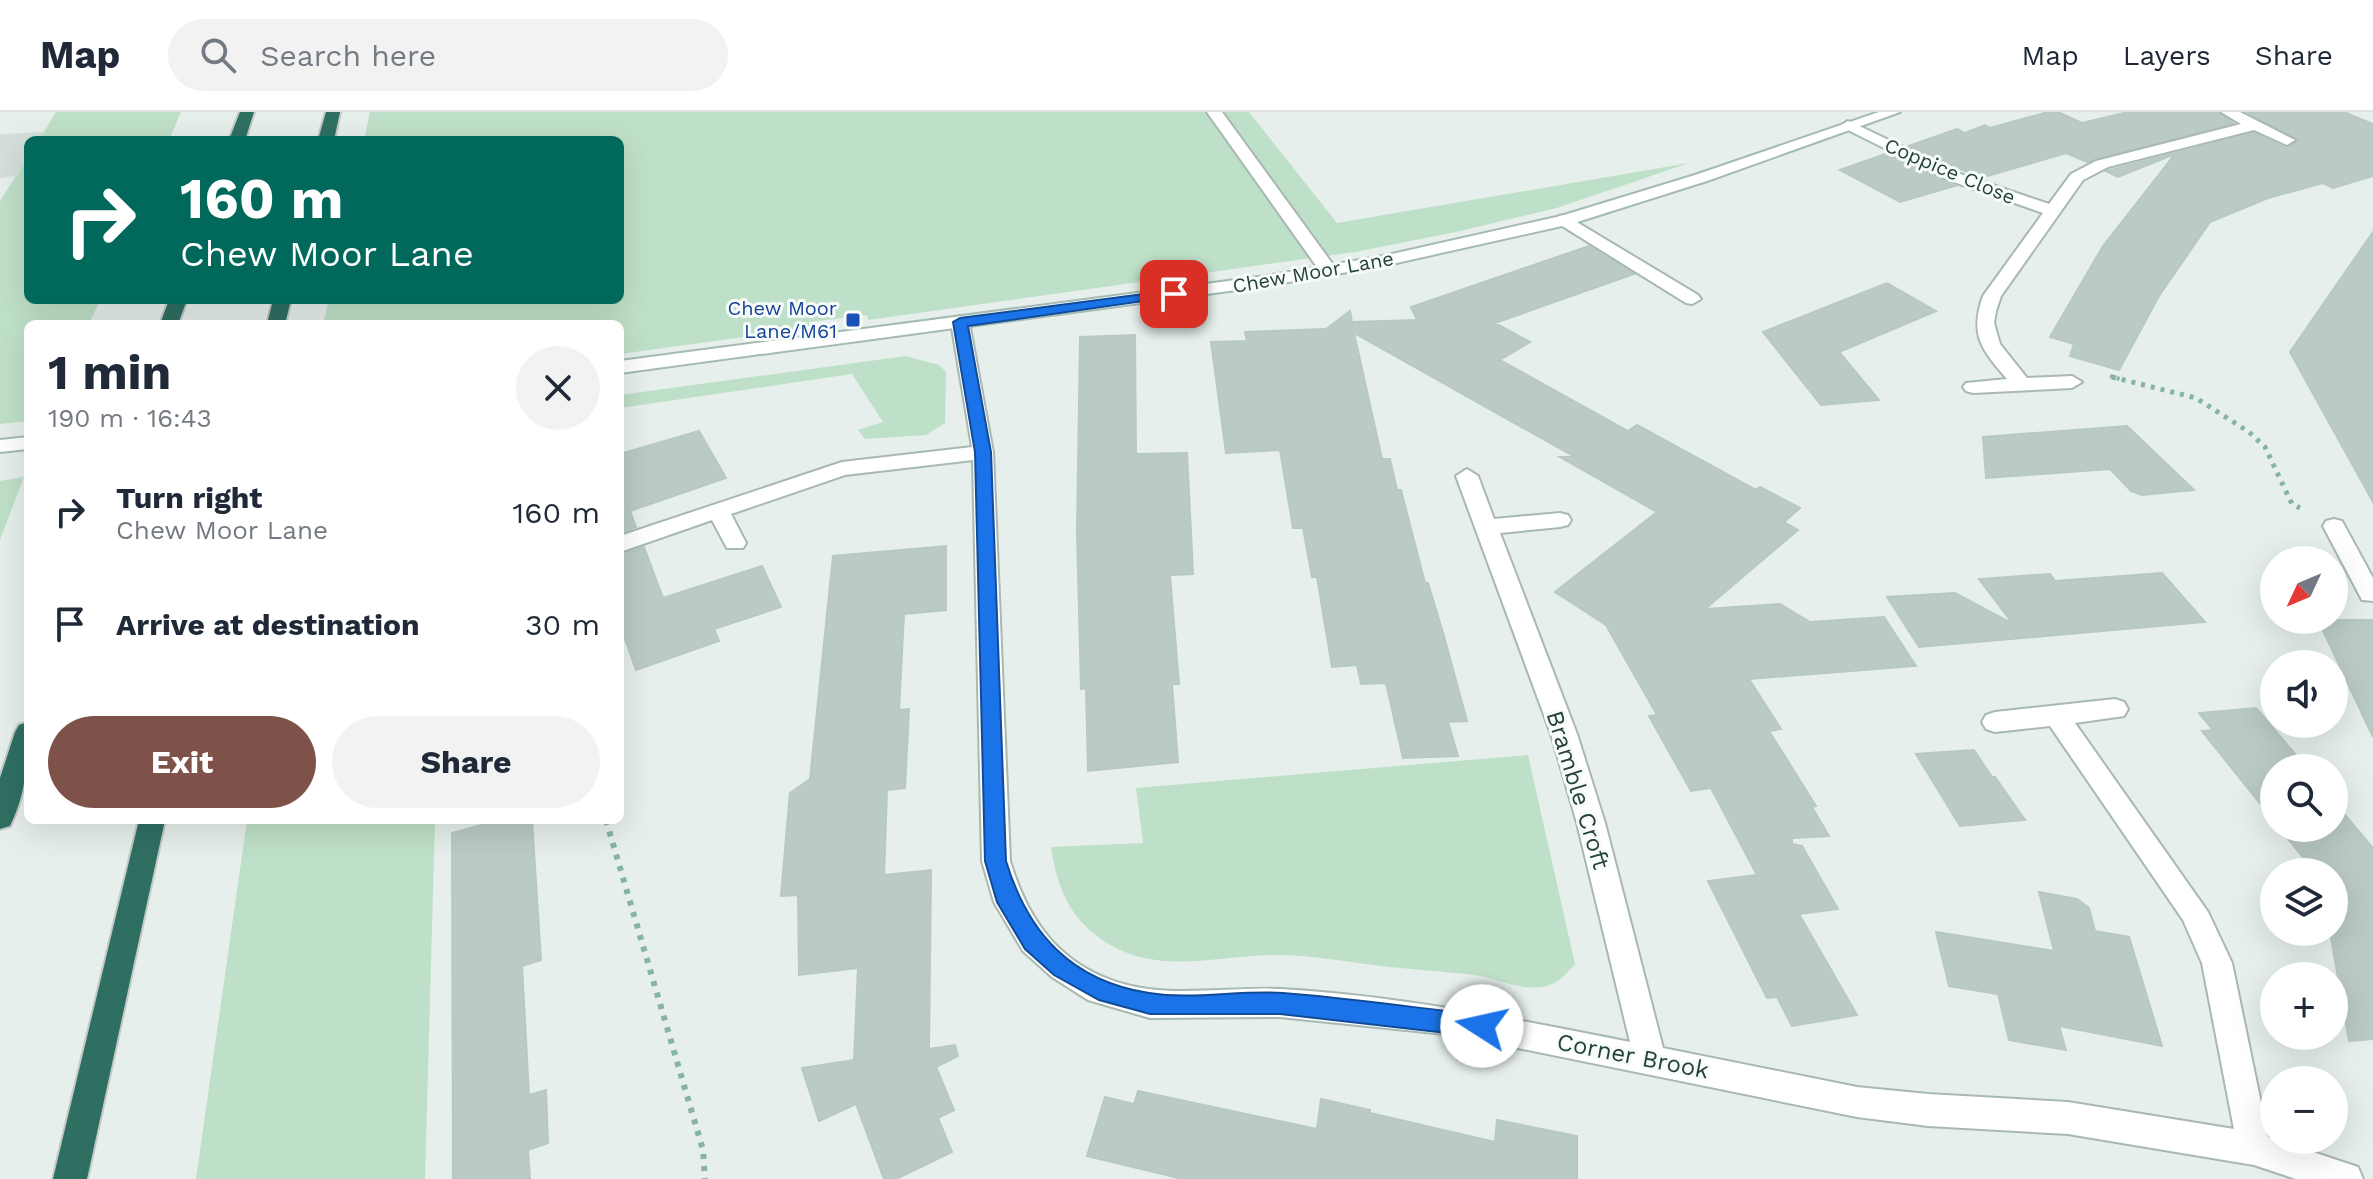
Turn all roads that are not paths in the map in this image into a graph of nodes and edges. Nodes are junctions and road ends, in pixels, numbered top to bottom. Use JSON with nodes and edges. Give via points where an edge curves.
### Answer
{"nodes":[{"id":1,"x":247,"y":112,"type":"edge"},
{"id":2,"x":333,"y":112,"type":"edge"},
{"id":3,"x":1214,"y":112,"type":"edge"},
{"id":4,"x":1893,"y":112,"type":"edge"},
{"id":5,"x":2228,"y":112,"type":"edge"},
{"id":6,"x":2255,"y":125,"type":"junction"},
{"id":7,"x":1848,"y":126,"type":"junction"},
{"id":8,"x":238,"y":136,"type":"edge"},
{"id":9,"x":327,"y":136,"type":"edge"},
{"id":10,"x":2287,"y":140,"type":"dead end"},
{"id":11,"x":2054,"y":211,"type":"junction"},
{"id":12,"x":1565,"y":220,"type":"junction"},
{"id":13,"x":1328,"y":270,"type":"junction"},
{"id":14,"x":1692,"y":299,"type":"dead end"},
{"id":15,"x":960,"y":322,"type":"junction"},
{"id":16,"x":624,"y":366,"type":"edge"},
{"id":17,"x":2072,"y":382,"type":"road end"},
{"id":18,"x":2022,"y":385,"type":"junction"},
{"id":19,"x":1973,"y":387,"type":"dead end"},
{"id":20,"x":24,"y":443,"type":"edge"},
{"id":21,"x":0,"y":446,"type":"edge"},
{"id":22,"x":983,"y":452,"type":"junction"},
{"id":23,"x":1467,"y":476,"type":"dead end"},
{"id":24,"x":718,"y":510,"type":"junction"},
{"id":25,"x":1560,"y":520,"type":"dead end"},
{"id":26,"x":2334,"y":526,"type":"road end"},
{"id":27,"x":1487,"y":527,"type":"junction"},
{"id":28,"x":624,"y":543,"type":"edge"},
{"id":29,"x":735,"y":543,"type":"dead end"},
{"id":30,"x":2362,"y":557,"type":"edge"},
{"id":31,"x":2370,"y":594,"type":"dead end"},
{"id":32,"x":2115,"y":709,"type":"dead end"},
{"id":33,"x":2056,"y":715,"type":"junction"},
{"id":34,"x":1995,"y":722,"type":"dead end"},
{"id":35,"x":24,"y":744,"type":"edge"},
{"id":36,"x":0,"y":818,"type":"edge"},
{"id":37,"x":151,"y":824,"type":"edge"},
{"id":38,"x":1650,"y":1059,"type":"junction"},
{"id":39,"x":2254,"y":1149,"type":"junction"},
{"id":40,"x":70,"y":1179,"type":"edge"},
{"id":41,"x":2346,"y":1179,"type":"edge"}],
"edges":[{"from":1,"to":8,"type":"highway"},
{"from":2,"to":9,"type":"highway"},
{"from":3,"to":13,"type":"street"},
{"from":4,"to":7,"type":"street","name":"Chew Moor Lane"},
{"from":5,"to":6,"type":"street"},
{"from":6,"to":10,"type":"street"},
{"from":6,"to":11,"type":"street","via":[[2102,164],[2077,177]]},
{"from":7,"to":11,"type":"street","name":"Coppice Close","via":[[1954,177]]},
{"from":7,"to":12,"type":"street","name":"Chew Moor Lane"},
{"from":11,"to":18,"type":"street","via":[[1985,311],[1983,328],[1991,346]]},
{"from":12,"to":13,"type":"street","name":"Chew Moor Lane"},
{"from":12,"to":14,"type":"street"},
{"from":13,"to":15,"type":"street","name":"Chew Moor Lane"},
{"from":15,"to":16,"type":"street","name":"Chew Moor Lane"},
{"from":15,"to":22,"type":"street","name":"Corner Brook"},
{"from":17,"to":18,"type":"street"},
{"from":18,"to":19,"type":"street"},
{"from":20,"to":21,"type":"street"},
{"from":22,"to":24,"type":"street","via":[[842,469]]},
{"from":22,"to":38,"type":"street","name":"Corner Brook","via":[[996,861],[1008,902],[1033,942],[1099,990],[1150,1004],[1280,1003],[1363,1010],[1454,1021]]},
{"from":23,"to":27,"type":"street","name":"Bramble Croft"},
{"from":24,"to":28,"type":"street"},
{"from":24,"to":29,"type":"street"},
{"from":25,"to":27,"type":"street"},
{"from":26,"to":30,"type":"street"},
{"from":27,"to":38,"type":"street","name":"Bramble Croft","via":[[1569,749]]},
{"from":30,"to":31,"type":"street"},
{"from":32,"to":33,"type":"street"},
{"from":33,"to":34,"type":"street"},
{"from":33,"to":39,"type":"street","via":[[2194,912],[2217,963]]},
{"from":35,"to":36,"type":"highway"},
{"from":37,"to":40,"type":"highway"},
{"from":38,"to":39,"type":"street","name":"Corner Brook","via":[[1857,1102],[2068,1118]]},
{"from":39,"to":41,"type":"street","name":"Corner Brook"}]}
